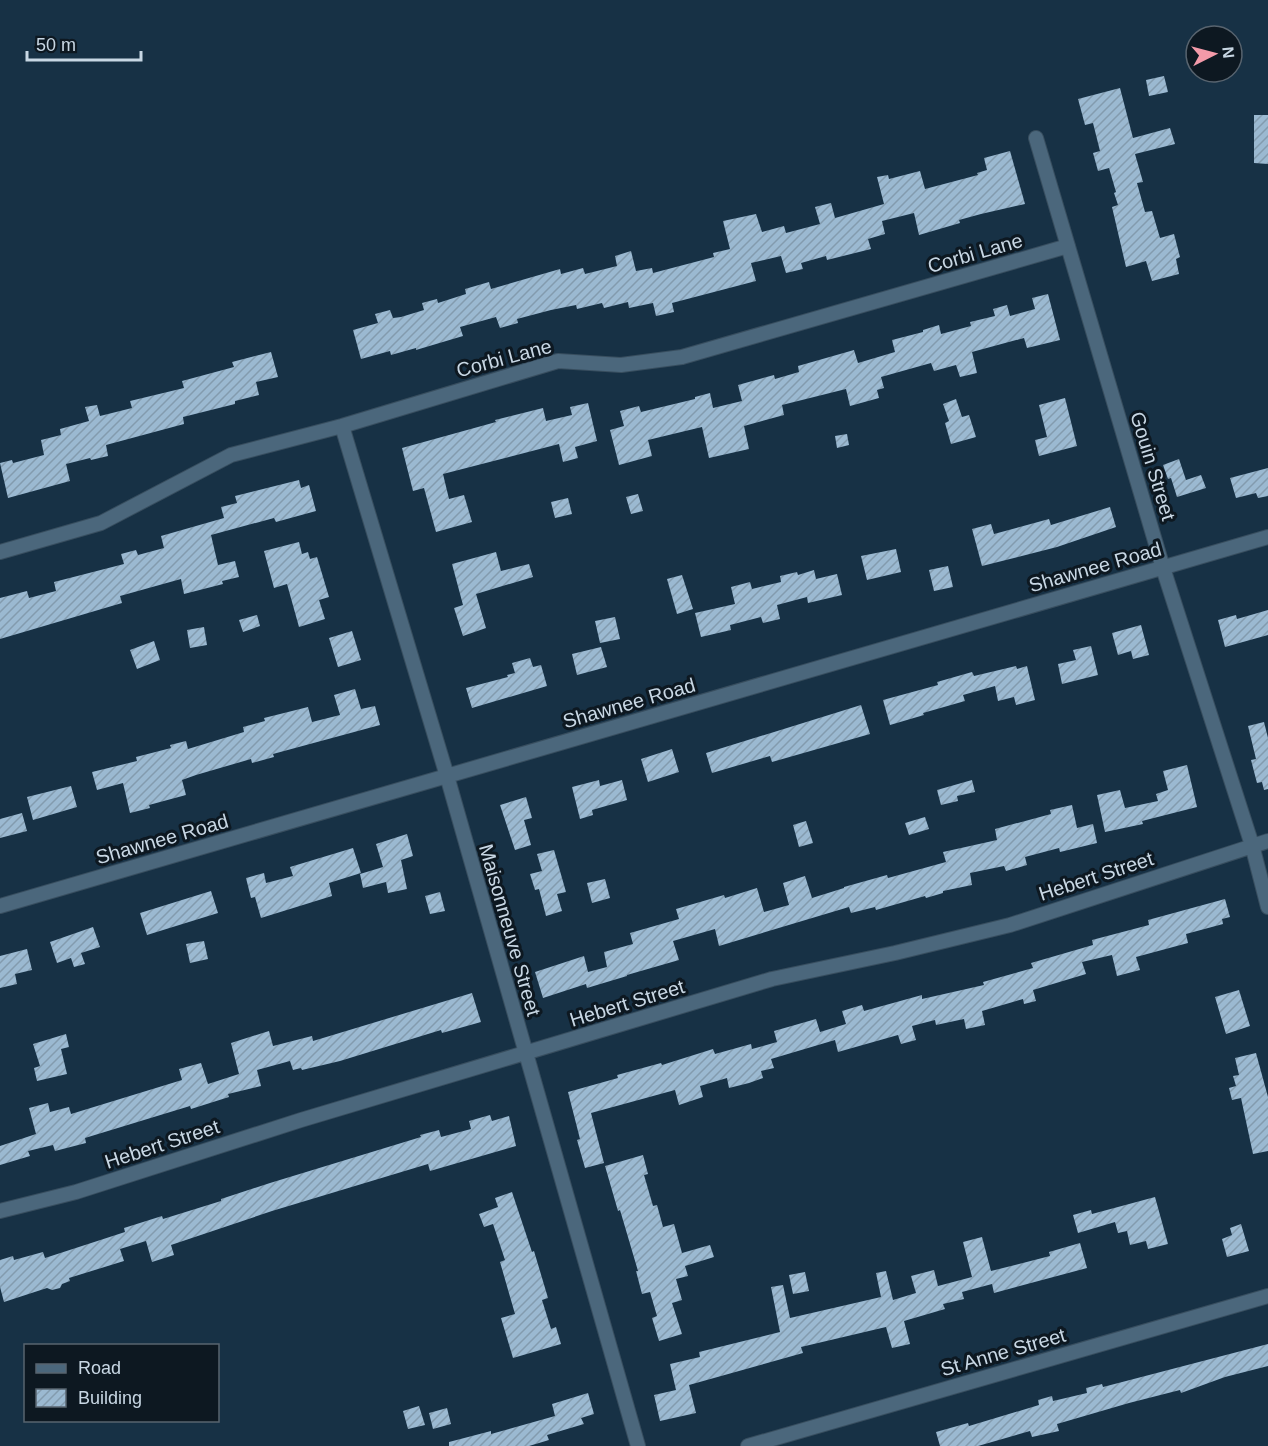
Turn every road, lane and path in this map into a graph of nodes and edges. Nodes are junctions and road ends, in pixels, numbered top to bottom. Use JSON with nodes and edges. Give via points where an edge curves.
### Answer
{"nodes":[{"id":1,"x":1036,"y":138,"type":"dead end"},
{"id":2,"x":1068,"y":246,"type":"junction"},
{"id":3,"x":342,"y":426,"type":"junction"},
{"id":4,"x":1268,"y":537,"type":"edge"},
{"id":5,"x":0,"y":552,"type":"edge"},
{"id":6,"x":1163,"y":568,"type":"junction"},
{"id":7,"x":447,"y":776,"type":"junction"},
{"id":8,"x":1268,"y":841,"type":"edge"},
{"id":9,"x":1252,"y":845,"type":"junction"},
{"id":10,"x":0,"y":906,"type":"edge"},
{"id":11,"x":1268,"y":907,"type":"edge"},
{"id":12,"x":525,"y":1054,"type":"junction"},
{"id":13,"x":0,"y":1211,"type":"edge"},
{"id":14,"x":1268,"y":1296,"type":"edge"},
{"id":15,"x":638,"y":1446,"type":"edge"},
{"id":16,"x":748,"y":1446,"type":"edge"}],
"edges":[{"from":1,"to":2,"type":"street","name":"Gouin Street"},
{"from":2,"to":3,"type":"street","name":"Corbi Lane","via":[[681,357],[621,365],[558,361]]},
{"from":2,"to":6,"type":"street","name":"Gouin Street"},
{"from":3,"to":5,"type":"street","name":"Corbi Lane","via":[[231,455],[101,523]]},
{"from":3,"to":7,"type":"street","name":"Maisonneuve Street"},
{"from":4,"to":6,"type":"street","name":"Shawnee Road"},
{"from":6,"to":7,"type":"street","name":"Shawnee Road"},
{"from":6,"to":9,"type":"street","name":"Gouin Street"},
{"from":7,"to":10,"type":"street","name":"Shawnee Road"},
{"from":7,"to":12,"type":"street","name":"Maisonneuve Street"},
{"from":8,"to":9,"type":"street","name":"Hebert Street"},
{"from":9,"to":11,"type":"street","name":"Gouin Street"},
{"from":9,"to":12,"type":"street","name":"Hebert Street","via":[[1010,925],[772,979]]},
{"from":12,"to":13,"type":"street","name":"Hebert Street","via":[[76,1192]]},
{"from":12,"to":15,"type":"street","name":"Maisonneuve Street"},
{"from":14,"to":16,"type":"street","name":"St Anne Street"}]}
